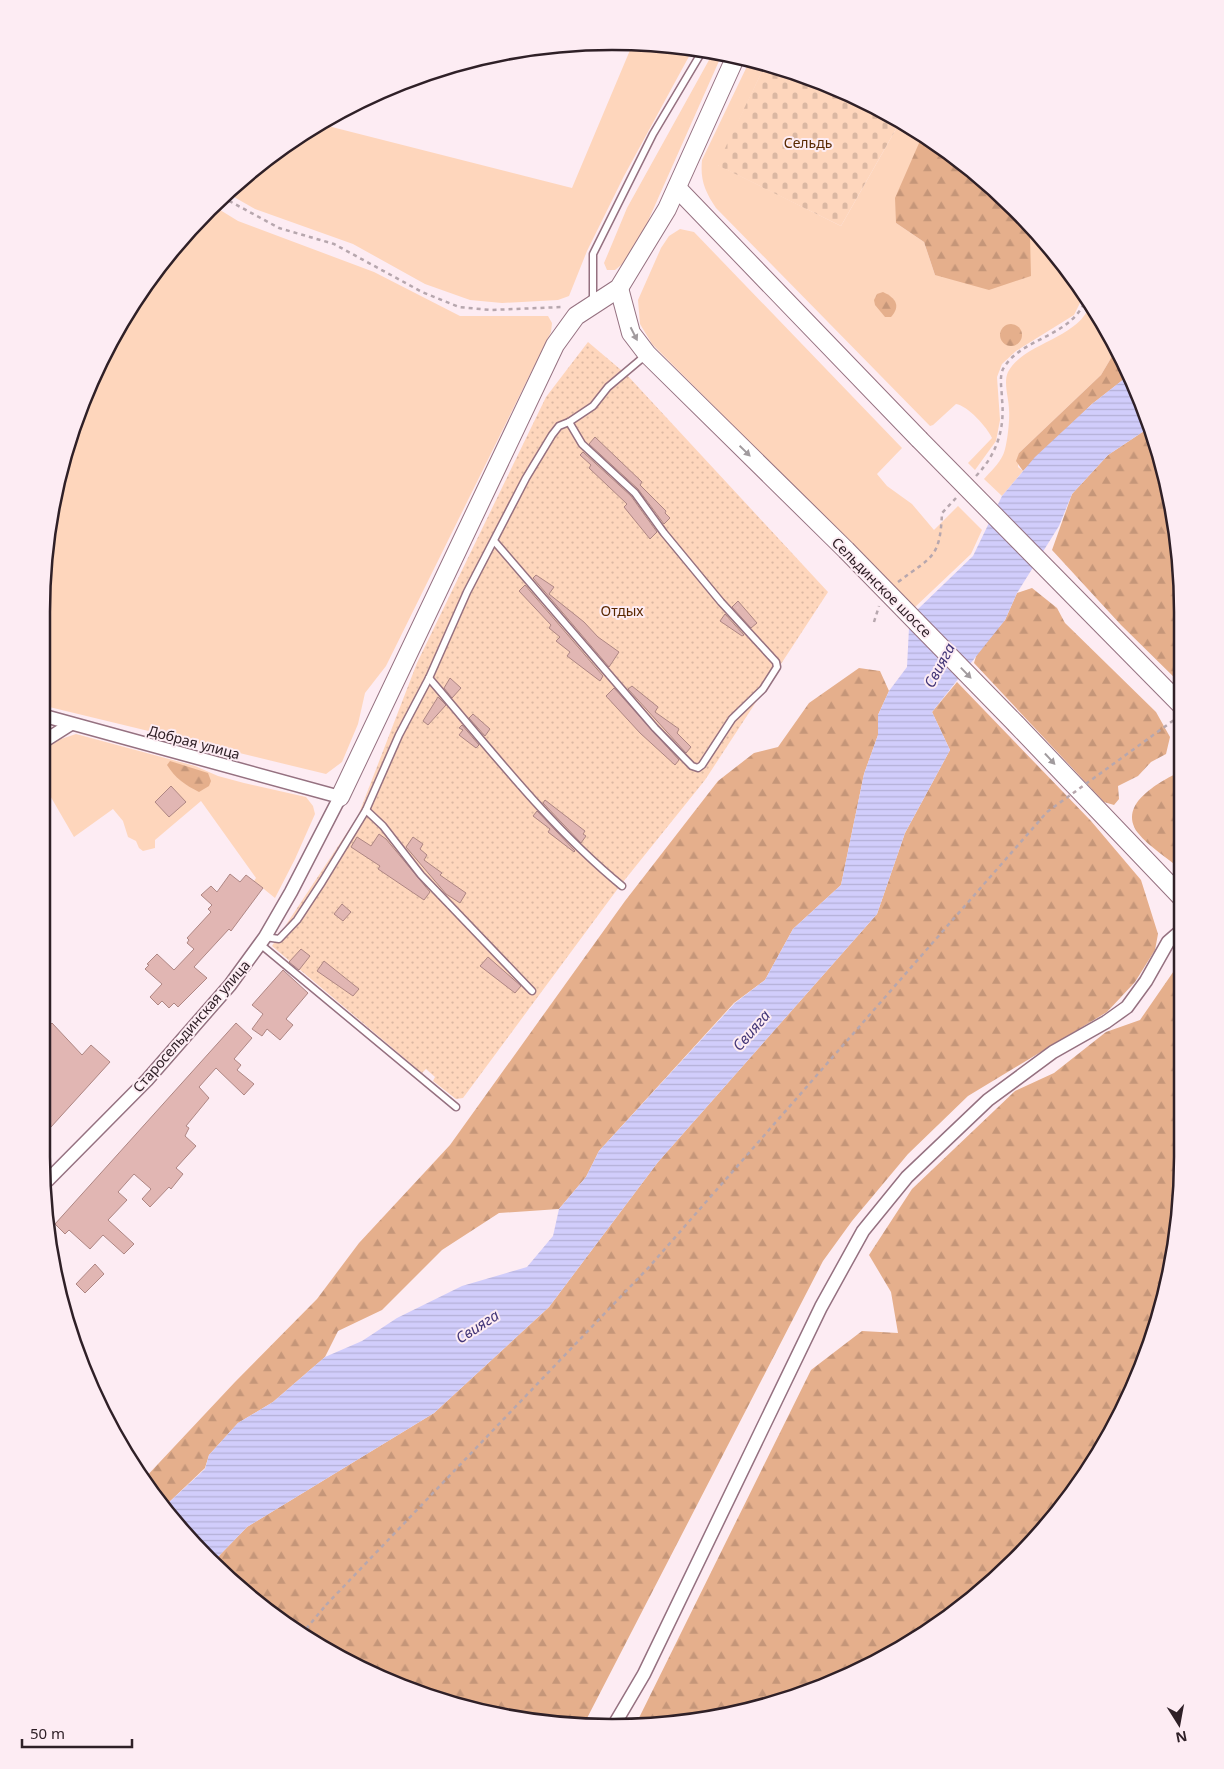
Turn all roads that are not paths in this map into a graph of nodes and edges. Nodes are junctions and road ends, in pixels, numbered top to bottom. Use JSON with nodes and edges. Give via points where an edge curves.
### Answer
{"nodes":[{"id":1,"x":699,"y":57,"type":"edge"},
{"id":2,"x":733,"y":63,"type":"edge"},
{"id":3,"x":677,"y":188,"type":"junction"},
{"id":4,"x":619,"y":288,"type":"junction"},
{"id":5,"x":593,"y":306,"type":"junction"},
{"id":6,"x":646,"y":354,"type":"junction"},
{"id":7,"x":569,"y":422,"type":"junction"},
{"id":8,"x":494,"y":542,"type":"junction"},
{"id":9,"x":429,"y":678,"type":"junction"},
{"id":10,"x":1174,"y":708,"type":"edge"},
{"id":11,"x":50,"y":718,"type":"edge"},
{"id":12,"x":71,"y":724,"type":"junction"},
{"id":13,"x":50,"y":737,"type":"edge"},
{"id":14,"x":340,"y":797,"type":"junction"},
{"id":15,"x":366,"y":810,"type":"junction"},
{"id":16,"x":622,"y":886,"type":"dead end"},
{"id":17,"x":1174,"y":890,"type":"edge"},
{"id":18,"x":1174,"y":937,"type":"edge"},
{"id":19,"x":263,"y":940,"type":"junction"},
{"id":20,"x":532,"y":991,"type":"dead end"},
{"id":21,"x":456,"y":1107,"type":"dead end"},
{"id":22,"x":51,"y":1177,"type":"edge"},
{"id":23,"x":618,"y":1719,"type":"edge"}],
"edges":[{"from":1,"to":5,"type":"lane","via":[[653,134],[593,254]]},
{"from":2,"to":3,"type":"main road"},
{"from":3,"to":4,"type":"main road"},
{"from":3,"to":10,"type":"main road","bridge":true},
{"from":4,"to":5,"type":"main road"},
{"from":4,"to":6,"type":"main road","name":"Сельдинское шоссе","one_way":true,"via":[[632,333]]},
{"from":5,"to":14,"type":"main road","via":[[576,316],[555,345]]},
{"from":6,"to":7,"type":"lane","via":[[608,387],[593,406]]},
{"from":6,"to":17,"type":"main road","name":"Сельдинское шоссе","one_way":true,"bridge":true,"via":[[846,550]]},
{"from":7,"to":8,"type":"lane","via":[[559,426],[552,435]]},
{"from":7,"to":8,"type":"lane","via":[[582,444],[635,493],[721,602],[776,662],[775,673],[732,719],[702,765],[698,768],[692,766],[655,728]]},
{"from":8,"to":9,"type":"lane","via":[[467,592]]},
{"from":9,"to":15,"type":"lane","via":[[399,735]]},
{"from":9,"to":16,"type":"lane","via":[[530,796]]},
{"from":11,"to":12,"type":"street","name":"Добрая улица"},
{"from":12,"to":13,"type":"street"},
{"from":12,"to":14,"type":"street","name":"Добрая улица"},
{"from":14,"to":19,"type":"street","name":"Старосельдинская улица"},
{"from":15,"to":19,"type":"lane","via":[[297,920],[279,939]]},
{"from":15,"to":20,"type":"lane","via":[[383,826],[421,875]]},
{"from":18,"to":23,"type":"street","via":[[1127,1007],[1053,1052],[988,1100],[907,1177],[863,1231],[821,1307],[644,1674]]},
{"from":19,"to":21,"type":"lane"},
{"from":19,"to":22,"type":"street","name":"Старосельдинская улица","via":[[230,985],[147,1080]]}]}
